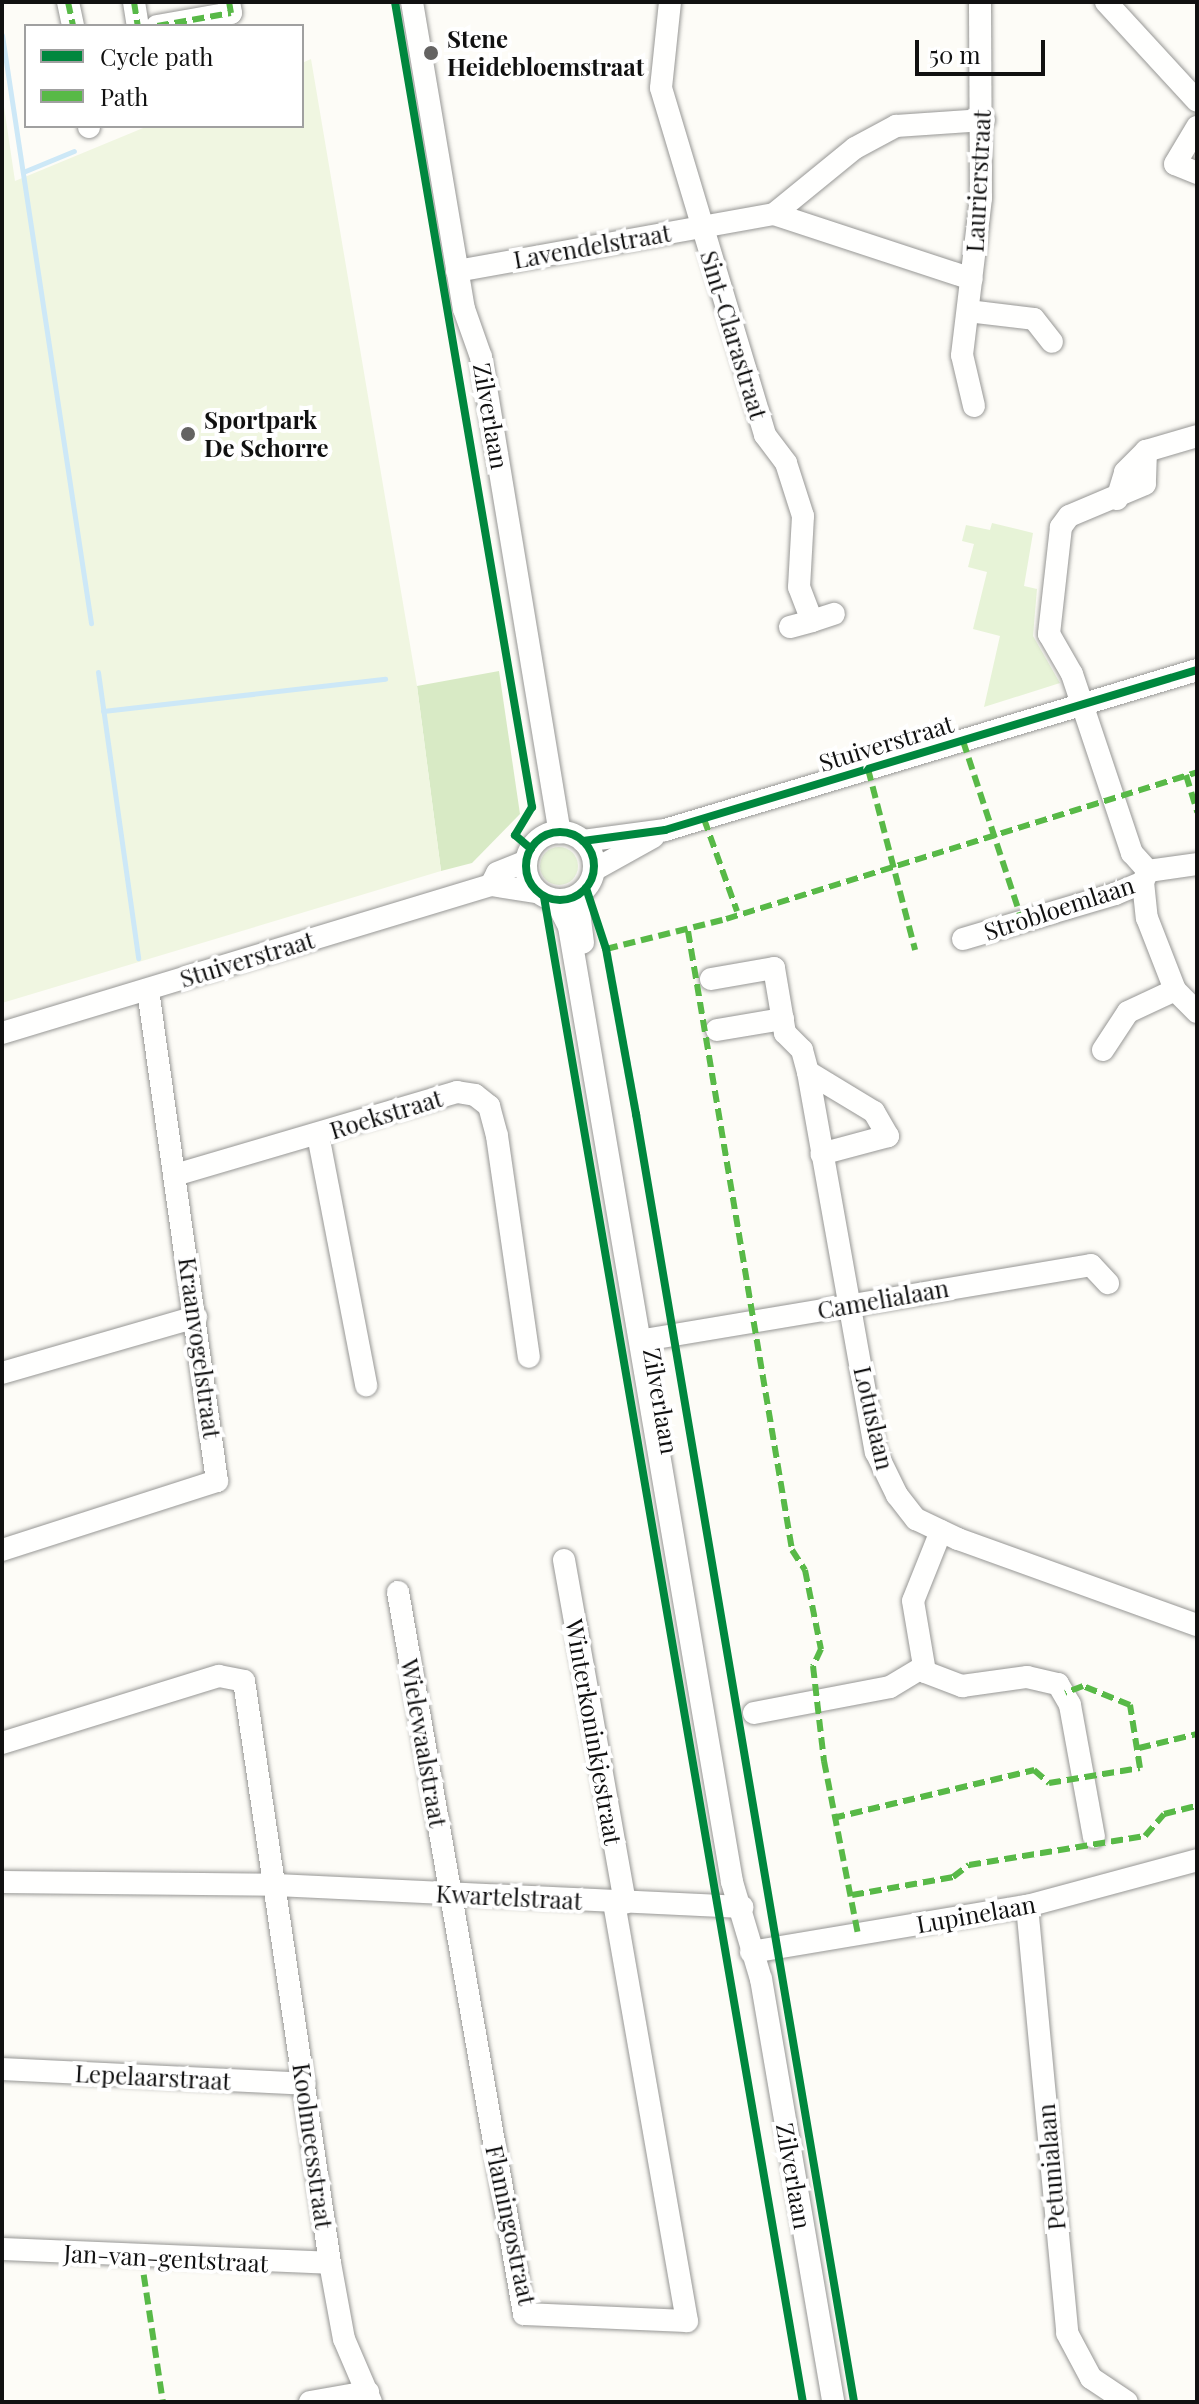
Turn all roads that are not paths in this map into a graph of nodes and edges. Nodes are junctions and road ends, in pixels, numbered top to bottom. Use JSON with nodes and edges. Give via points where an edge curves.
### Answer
{"nodes":[{"id":1,"x":57,"y":2,"type":"edge"},
{"id":2,"x":67,"y":2,"type":"edge"},
{"id":3,"x":134,"y":2,"type":"edge"},
{"id":4,"x":229,"y":2,"type":"edge"},
{"id":5,"x":412,"y":2,"type":"edge"},
{"id":6,"x":670,"y":2,"type":"edge"},
{"id":7,"x":980,"y":2,"type":"edge"},
{"id":8,"x":1106,"y":2,"type":"edge"},
{"id":9,"x":72,"y":24,"type":"edge"},
{"id":10,"x":138,"y":24,"type":"edge"},
{"id":11,"x":168,"y":24,"type":"edge"},
{"id":12,"x":1197,"y":101,"type":"edge"},
{"id":13,"x":984,"y":120,"type":"junction"},
{"id":14,"x":1197,"y":127,"type":"edge"},
{"id":15,"x":1197,"y":173,"type":"edge"},
{"id":16,"x":774,"y":214,"type":"junction"},
{"id":17,"x":702,"y":227,"type":"junction"},
{"id":18,"x":457,"y":271,"type":"junction"},
{"id":19,"x":972,"y":279,"type":"junction"},
{"id":20,"x":968,"y":311,"type":"junction"},
{"id":21,"x":1052,"y":342,"type":"dead end"},
{"id":22,"x":974,"y":406,"type":"dead end"},
{"id":23,"x":1197,"y":436,"type":"edge"},
{"id":24,"x":834,"y":614,"type":"dead end"},
{"id":25,"x":1197,"y":670,"type":"edge"},
{"id":26,"x":1082,"y":704,"type":"junction"},
{"id":27,"x":665,"y":830,"type":"junction"},
{"id":28,"x":560,"y":832,"type":"junction"},
{"id":29,"x":583,"y":841,"type":"junction"},
{"id":30,"x":526,"y":861,"type":"junction"},
{"id":31,"x":1186,"y":867,"type":"edge"},
{"id":32,"x":594,"y":870,"type":"junction"},
{"id":33,"x":1146,"y":876,"type":"junction"},
{"id":34,"x":491,"y":885,"type":"junction"},
{"id":35,"x":556,"y":896,"type":"junction"},
{"id":36,"x":963,"y":939,"type":"dead end"},
{"id":37,"x":711,"y":979,"type":"dead end"},
{"id":38,"x":148,"y":990,"type":"junction"},
{"id":39,"x":1175,"y":990,"type":"junction"},
{"id":40,"x":1197,"y":1012,"type":"edge"},
{"id":41,"x":783,"y":1019,"type":"junction"},
{"id":42,"x":717,"y":1030,"type":"dead end"},
{"id":43,"x":2,"y":1033,"type":"edge"},
{"id":44,"x":1103,"y":1050,"type":"dead end"},
{"id":45,"x":808,"y":1072,"type":"junction"},
{"id":46,"x":318,"y":1135,"type":"junction"},
{"id":47,"x":821,"y":1154,"type":"junction"},
{"id":48,"x":175,"y":1175,"type":"junction"},
{"id":49,"x":1108,"y":1283,"type":"dead end"},
{"id":50,"x":851,"y":1306,"type":"junction"},
{"id":51,"x":196,"y":1317,"type":"junction"},
{"id":52,"x":650,"y":1339,"type":"junction"},
{"id":53,"x":529,"y":1357,"type":"dead end"},
{"id":54,"x":2,"y":1373,"type":"edge"},
{"id":55,"x":366,"y":1385,"type":"dead end"},
{"id":56,"x":941,"y":1531,"type":"junction"},
{"id":57,"x":2,"y":1550,"type":"edge"},
{"id":58,"x":564,"y":1560,"type":"dead end"},
{"id":59,"x":398,"y":1592,"type":"dead end"},
{"id":60,"x":1197,"y":1625,"type":"edge"},
{"id":61,"x":923,"y":1667,"type":"junction"},
{"id":62,"x":754,"y":1713,"type":"dead end"},
{"id":63,"x":2,"y":1743,"type":"edge"},
{"id":64,"x":1094,"y":1837,"type":"dead end"},
{"id":65,"x":1197,"y":1860,"type":"edge"},
{"id":66,"x":2,"y":1882,"type":"edge"},
{"id":67,"x":276,"y":1885,"type":"junction"},
{"id":68,"x":449,"y":1894,"type":"junction"},
{"id":69,"x":619,"y":1903,"type":"junction"},
{"id":70,"x":1027,"y":1906,"type":"junction"},
{"id":71,"x":742,"y":1907,"type":"junction"},
{"id":72,"x":751,"y":1952,"type":"junction"},
{"id":73,"x":2,"y":2069,"type":"edge"},
{"id":74,"x":305,"y":2084,"type":"junction"},
{"id":75,"x":2,"y":2249,"type":"edge"},
{"id":76,"x":330,"y":2263,"type":"junction"},
{"id":77,"x":369,"y":2397,"type":"edge"},
{"id":78,"x":310,"y":2402,"type":"edge"},
{"id":79,"x":823,"y":2402,"type":"edge"},
{"id":80,"x":833,"y":2402,"type":"edge"},
{"id":81,"x":1127,"y":2402,"type":"edge"}],
"edges":[{"from":1,"to":2,"type":"street"},
{"from":2,"to":9,"type":"street"},
{"from":3,"to":10,"type":"street"},
{"from":4,"to":11,"type":"street","via":[[231,13]]},
{"from":5,"to":18,"type":"street","name":"Zilverlaan"},
{"from":6,"to":17,"type":"street","name":"Sint-Clarastraat","via":[[661,88]]},
{"from":7,"to":13,"type":"street","name":"Laurierstraat"},
{"from":8,"to":12,"type":"street"},
{"from":13,"to":16,"type":"street","name":"Lavendelstraat","via":[[896,126],[855,148]]},
{"from":13,"to":19,"type":"street","name":"Laurierstraat"},
{"from":14,"to":15,"type":"street","via":[[1175,164]]},
{"from":16,"to":17,"type":"street","name":"Lavendelstraat"},
{"from":16,"to":19,"type":"street","name":"Lavendelstraat"},
{"from":17,"to":18,"type":"street","name":"Lavendelstraat"},
{"from":17,"to":24,"type":"street","name":"Sint-Clarastraat","via":[[765,435],[786,463],[803,516],[796,573],[801,624]]},
{"from":18,"to":28,"type":"street","name":"Zilverlaan","via":[[481,357]]},
{"from":19,"to":20,"type":"street","name":"Laurierstraat"},
{"from":20,"to":21,"type":"street","via":[[1034,319]]},
{"from":20,"to":22,"type":"street","name":"Laurierstraat","via":[[963,375]]},
{"from":23,"to":26,"type":"street","via":[[1146,451],[1125,472],[1117,499],[1069,516],[1061,527],[1049,634]]},
{"from":25,"to":26,"type":"street","name":"Stuiverstraat"},
{"from":26,"to":27,"type":"street","name":"Stuiverstraat"},
{"from":26,"to":33,"type":"street","via":[[1132,853]]},
{"from":27,"to":29,"type":"street","name":"Stuiverstraat"},
{"from":27,"to":32,"type":"street","name":"Stuiverstraat"},
{"from":28,"to":29,"type":"street"},
{"from":28,"to":30,"type":"street","via":[[536,842]]},
{"from":29,"to":32,"type":"street"},
{"from":30,"to":34,"type":"street","name":"Stuiverstraat","via":[[497,873]]},
{"from":30,"to":35,"type":"street"},
{"from":31,"to":33,"type":"street","name":"Strobloemlaan"},
{"from":32,"to":35,"type":"street"},
{"from":33,"to":36,"type":"street","name":"Strobloemlaan"},
{"from":33,"to":39,"type":"street","via":[[1147,918]]},
{"from":34,"to":35,"type":"street","name":"Stuiverstraat"},
{"from":34,"to":38,"type":"street","name":"Stuiverstraat"},
{"from":35,"to":52,"type":"street","name":"Zilverlaan"},
{"from":35,"to":71,"type":"street","name":"Zilverlaan","via":[[569,927]]},
{"from":37,"to":41,"type":"street","name":"Lotuslaan","via":[[774,968]]},
{"from":38,"to":43,"type":"street","name":"Stuiverstraat"},
{"from":38,"to":48,"type":"street","name":"Kraanvogelstraat"},
{"from":39,"to":40,"type":"street"},
{"from":39,"to":44,"type":"street","via":[[1128,1012]]},
{"from":41,"to":42,"type":"street"},
{"from":41,"to":45,"type":"street","name":"Lotuslaan"},
{"from":45,"to":47,"type":"street","name":"Lotuslaan"},
{"from":45,"to":47,"type":"street","via":[[874,1112],[888,1136]]},
{"from":46,"to":48,"type":"street","name":"Roekstraat"},
{"from":46,"to":53,"type":"street","name":"Roekstraat","via":[[457,1092],[489,1106]]},
{"from":46,"to":55,"type":"street"},
{"from":47,"to":50,"type":"street","name":"Lotuslaan"},
{"from":48,"to":51,"type":"street","name":"Kraanvogelstraat"},
{"from":49,"to":50,"type":"street","name":"Camelialaan","via":[[1091,1265]]},
{"from":50,"to":52,"type":"street","name":"Camelialaan"},
{"from":50,"to":56,"type":"street","name":"Lotuslaan","via":[[881,1468],[916,1519]]},
{"from":51,"to":54,"type":"street"},
{"from":51,"to":57,"type":"street","name":"Kraanvogelstraat","via":[[217,1481]]},
{"from":52,"to":71,"type":"street","name":"Zilverlaan"},
{"from":56,"to":60,"type":"street","name":"Lotuslaan"},
{"from":56,"to":61,"type":"street","via":[[913,1601]]},
{"from":58,"to":69,"type":"street","name":"Winterkoninkjestraat"},
{"from":59,"to":68,"type":"street","name":"Wielewaalstraat"},
{"from":61,"to":62,"type":"street","via":[[890,1687]]},
{"from":61,"to":64,"type":"street","via":[[962,1686],[1027,1677],[1058,1684],[1070,1705]]},
{"from":63,"to":67,"type":"street","via":[[219,1676],[244,1681]]},
{"from":65,"to":70,"type":"street","name":"Lupinelaan"},
{"from":66,"to":67,"type":"street","name":"Kwartelstraat"},
{"from":67,"to":68,"type":"street","name":"Kwartelstraat"},
{"from":67,"to":74,"type":"street","name":"Koolmeesstraat"},
{"from":68,"to":69,"type":"street","name":"Kwartelstraat"},
{"from":68,"to":69,"type":"street","name":"Flamingostraat","via":[[524,2314],[687,2321]]},
{"from":69,"to":71,"type":"street","name":"Kwartelstraat"},
{"from":70,"to":72,"type":"street","name":"Lupinelaan"},
{"from":70,"to":81,"type":"street","name":"Petunialaan","via":[[1067,2333],[1091,2378]]},
{"from":71,"to":72,"type":"street","name":"Zilverlaan"},
{"from":72,"to":79,"type":"street","name":"Zilverlaan"},
{"from":72,"to":80,"type":"street","name":"Zilverlaan"},
{"from":73,"to":74,"type":"street","name":"Lepelaarstraat"},
{"from":74,"to":76,"type":"street","name":"Koolmeesstraat"},
{"from":75,"to":76,"type":"street","name":"Jan-van-gentstraat"},
{"from":76,"to":77,"type":"street","name":"Koolmeesstraat","via":[[344,2339]]},
{"from":77,"to":78,"type":"street"}]}
